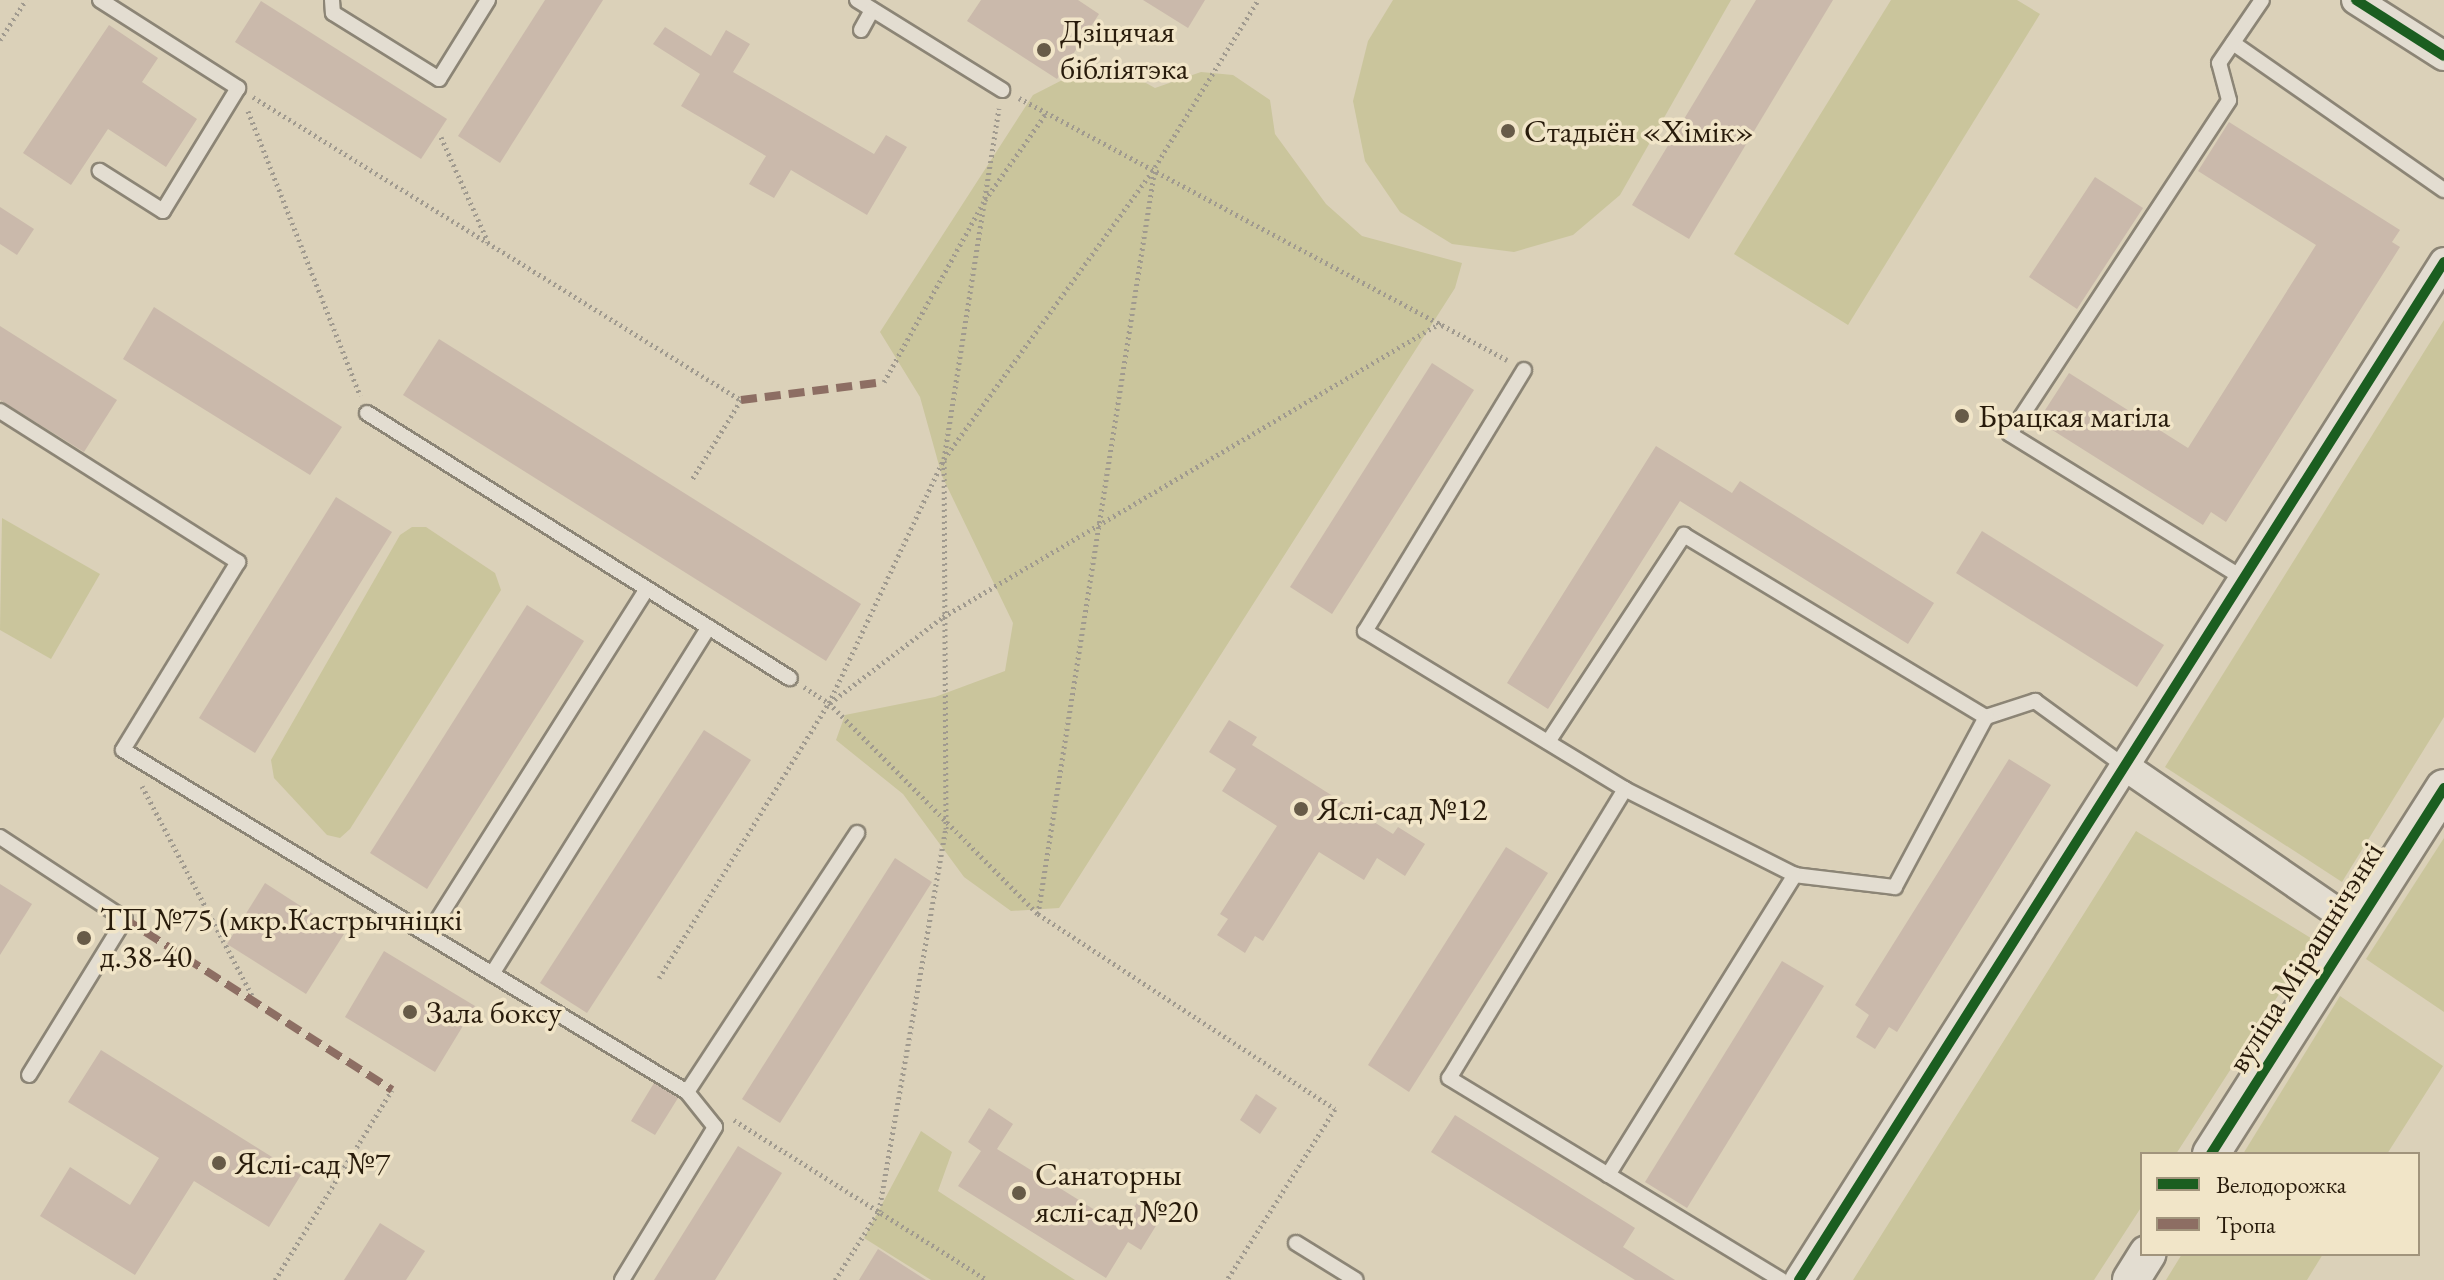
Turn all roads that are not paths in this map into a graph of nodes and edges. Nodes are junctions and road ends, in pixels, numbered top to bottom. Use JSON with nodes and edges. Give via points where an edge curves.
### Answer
{"nodes":[{"id":1,"x":100,"y":0,"type":"edge"},
{"id":2,"x":332,"y":0,"type":"edge"},
{"id":3,"x":488,"y":0,"type":"edge"},
{"id":4,"x":857,"y":0,"type":"edge"},
{"id":5,"x":2262,"y":0,"type":"edge"},
{"id":6,"x":2356,"y":0,"type":"edge"},
{"id":7,"x":872,"y":10,"type":"junction"},
{"id":8,"x":861,"y":30,"type":"dead end"},
{"id":9,"x":2233,"y":43,"type":"junction"},
{"id":10,"x":2444,"y":56,"type":"edge"},
{"id":11,"x":1002,"y":90,"type":"road end"},
{"id":12,"x":100,"y":171,"type":"dead end"},
{"id":13,"x":2444,"y":190,"type":"edge"},
{"id":14,"x":2444,"y":262,"type":"edge"},
{"id":15,"x":1524,"y":370,"type":"road end"},
{"id":16,"x":0,"y":411,"type":"edge"},
{"id":17,"x":367,"y":413,"type":"road end"},
{"id":18,"x":2247,"y":580,"type":"junction"},
{"id":19,"x":647,"y":589,"type":"junction"},
{"id":20,"x":709,"y":627,"type":"junction"},
{"id":21,"x":790,"y":678,"type":"road end"},
{"id":22,"x":1986,"y":717,"type":"junction"},
{"id":23,"x":1548,"y":742,"type":"junction"},
{"id":24,"x":2126,"y":767,"type":"junction"},
{"id":25,"x":2444,"y":788,"type":"edge"},
{"id":26,"x":1625,"y":789,"type":"junction"},
{"id":27,"x":857,"y":833,"type":"dead end"},
{"id":28,"x":0,"y":837,"type":"edge"},
{"id":29,"x":1795,"y":875,"type":"junction"},
{"id":30,"x":2356,"y":925,"type":"junction"},
{"id":31,"x":428,"y":935,"type":"junction"},
{"id":32,"x":492,"y":974,"type":"junction"},
{"id":33,"x":29,"y":1075,"type":"dead end"},
{"id":34,"x":687,"y":1092,"type":"junction"},
{"id":35,"x":2212,"y":1152,"type":"edge"},
{"id":36,"x":1608,"y":1175,"type":"junction"},
{"id":37,"x":1296,"y":1243,"type":"dead end"},
{"id":38,"x":2146,"y":1256,"type":"edge"},
{"id":39,"x":622,"y":1280,"type":"edge"},
{"id":40,"x":1356,"y":1280,"type":"edge"},
{"id":41,"x":1781,"y":1280,"type":"edge"},
{"id":42,"x":1799,"y":1280,"type":"edge"},
{"id":43,"x":2131,"y":1280,"type":"edge"}],
"edges":[{"from":1,"to":12,"type":"lane","via":[[238,88],[163,211]]},
{"from":2,"to":3,"type":"lane","via":[[333,13],[439,79]]},
{"from":4,"to":7,"type":"lane"},
{"from":5,"to":9,"type":"lane"},
{"from":6,"to":10,"type":"street"},
{"from":7,"to":8,"type":"lane"},
{"from":7,"to":11,"type":"lane"},
{"from":9,"to":13,"type":"lane"},
{"from":9,"to":18,"type":"lane","via":[[2219,63],[2229,100],[2010,434]]},
{"from":14,"to":18,"type":"street"},
{"from":15,"to":23,"type":"lane","via":[[1365,631]]},
{"from":16,"to":31,"type":"lane","via":[[238,562],[123,750]]},
{"from":17,"to":19,"type":"lane"},
{"from":18,"to":24,"type":"street"},
{"from":19,"to":20,"type":"lane"},
{"from":19,"to":31,"type":"lane"},
{"from":20,"to":21,"type":"lane"},
{"from":20,"to":32,"type":"lane"},
{"from":22,"to":23,"type":"lane","via":[[1684,535]]},
{"from":22,"to":24,"type":"lane","via":[[2035,701]]},
{"from":22,"to":29,"type":"lane","via":[[1895,887]]},
{"from":23,"to":26,"type":"lane"},
{"from":24,"to":30,"type":"street"},
{"from":24,"to":42,"type":"street"},
{"from":25,"to":30,"type":"street","name":"вуліца Мірашнічэнкі"},
{"from":26,"to":29,"type":"lane"},
{"from":26,"to":36,"type":"lane","via":[[1449,1078]]},
{"from":27,"to":34,"type":"lane"},
{"from":28,"to":33,"type":"lane","via":[[125,919]]},
{"from":29,"to":36,"type":"lane"},
{"from":30,"to":35,"type":"street","name":"вуліца Мірашнічэнкі"},
{"from":31,"to":32,"type":"lane"},
{"from":32,"to":34,"type":"lane"},
{"from":34,"to":39,"type":"lane","via":[[715,1127]]},
{"from":36,"to":41,"type":"lane"},
{"from":37,"to":40,"type":"lane"},
{"from":38,"to":43,"type":"street"}]}
